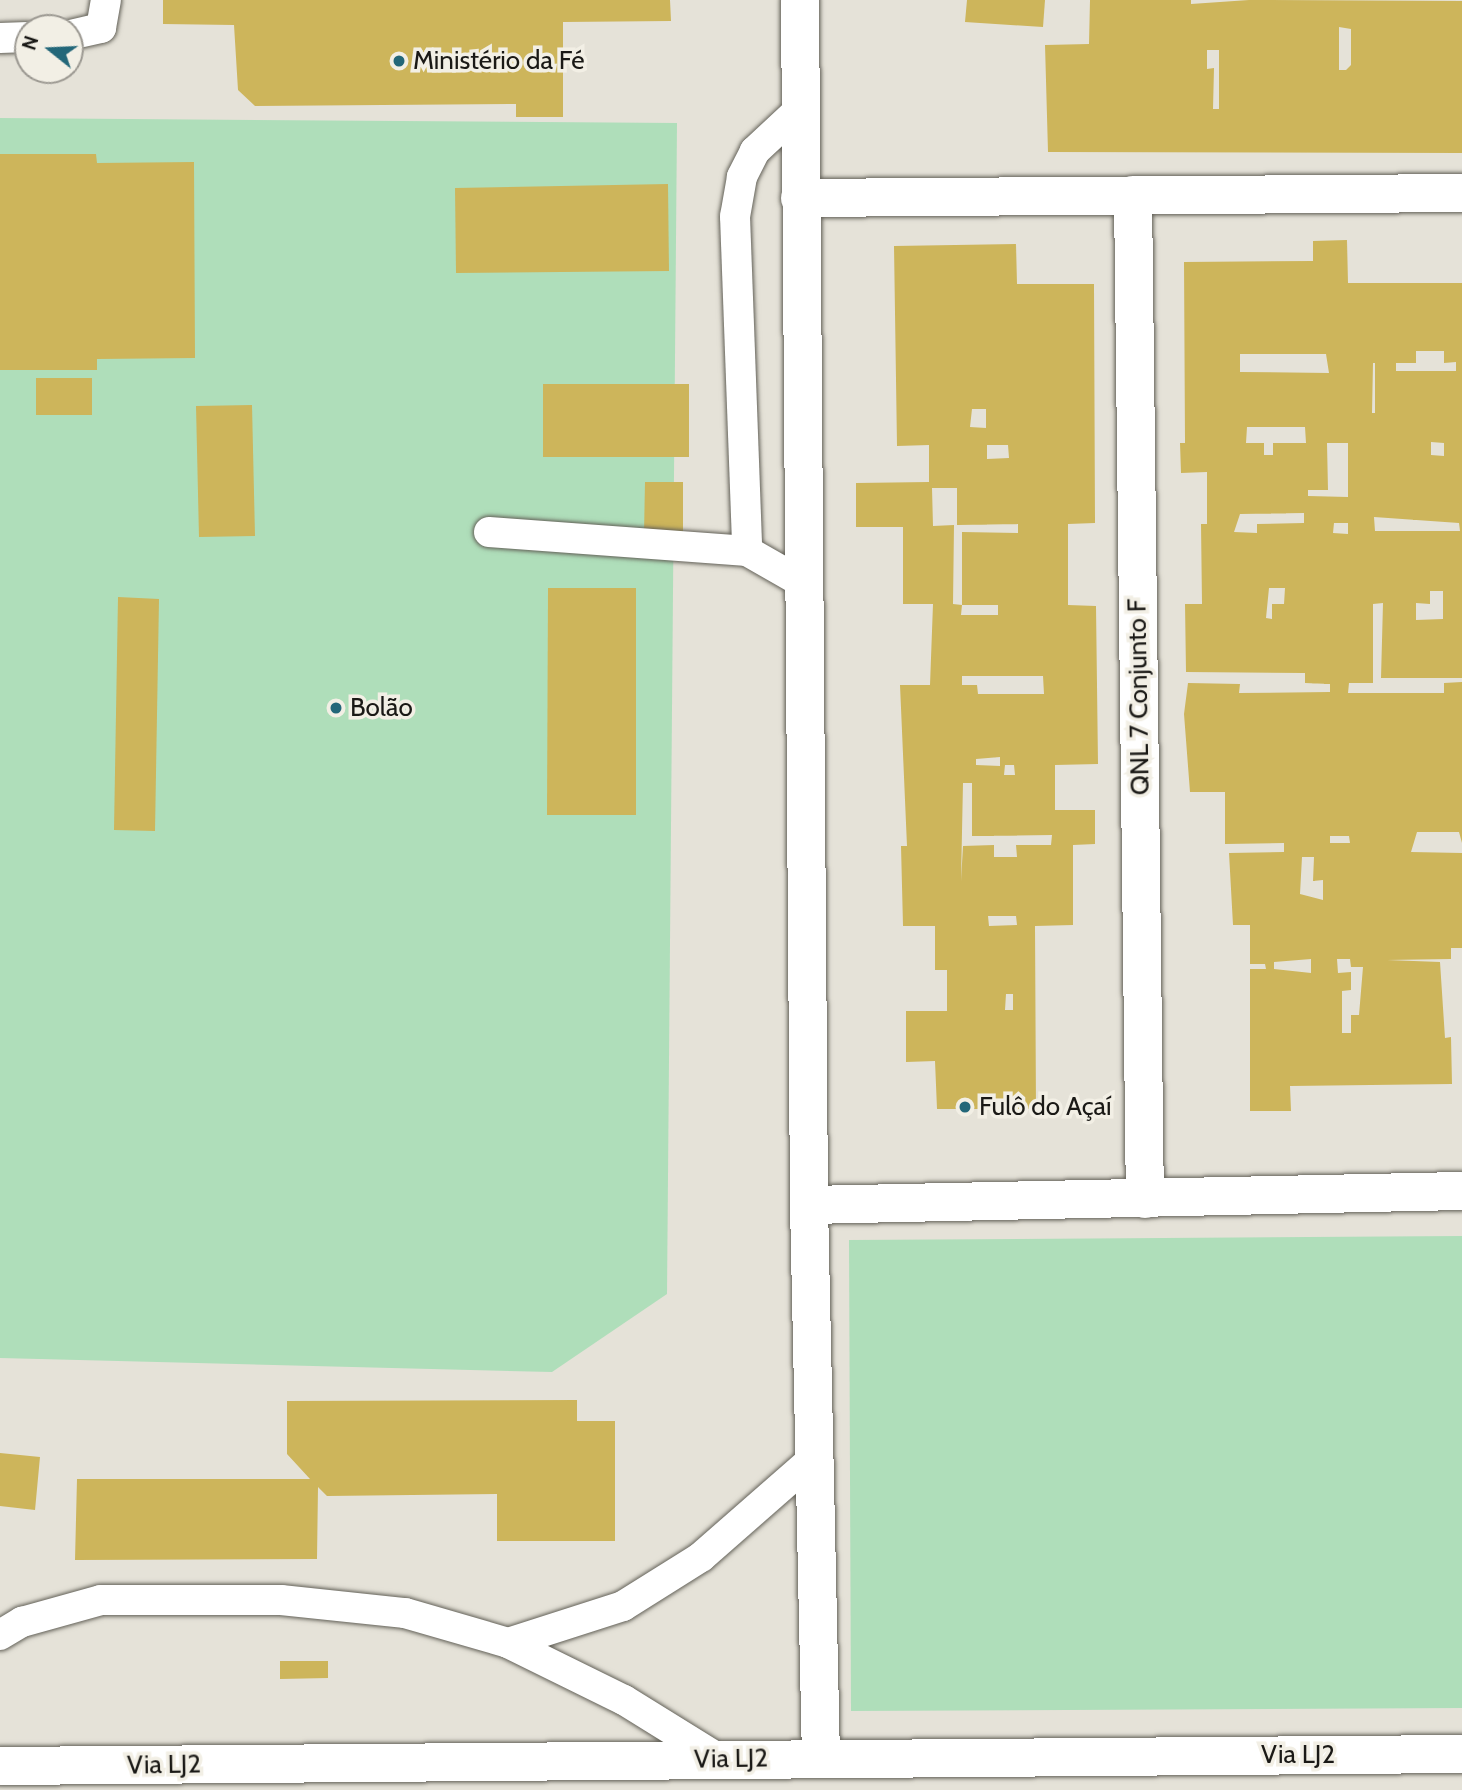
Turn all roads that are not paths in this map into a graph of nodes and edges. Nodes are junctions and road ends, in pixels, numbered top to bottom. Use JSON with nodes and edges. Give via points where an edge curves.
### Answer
{"nodes":[{"id":1,"x":106,"y":0,"type":"edge"},
{"id":2,"x":800,"y":0,"type":"edge"},
{"id":3,"x":84,"y":32,"type":"edge"},
{"id":4,"x":800,"y":109,"type":"junction"},
{"id":5,"x":1462,"y":193,"type":"edge"},
{"id":6,"x":1133,"y":195,"type":"junction"},
{"id":7,"x":800,"y":198,"type":"junction"},
{"id":8,"x":489,"y":532,"type":"dead end"},
{"id":9,"x":747,"y":551,"type":"junction"},
{"id":10,"x":803,"y":583,"type":"junction"},
{"id":11,"x":1462,"y":1191,"type":"edge"},
{"id":12,"x":1145,"y":1199,"type":"junction"},
{"id":13,"x":809,"y":1205,"type":"junction"},
{"id":14,"x":814,"y":1458,"type":"junction"},
{"id":15,"x":0,"y":1634,"type":"edge"},
{"id":16,"x":508,"y":1643,"type":"junction"},
{"id":17,"x":1462,"y":1754,"type":"edge"},
{"id":18,"x":821,"y":1758,"type":"junction"},
{"id":19,"x":719,"y":1759,"type":"junction"},
{"id":20,"x":10,"y":1774,"type":"edge"},
{"id":21,"x":103,"y":1778,"type":"edge"}],
"edges":[{"from":1,"to":3,"type":"lane","via":[[101,28]]},
{"from":2,"to":4,"type":"street"},
{"from":4,"to":7,"type":"street"},
{"from":4,"to":9,"type":"lane","via":[[755,151],[742,177],[735,216]]},
{"from":5,"to":6,"type":"street"},
{"from":6,"to":7,"type":"street"},
{"from":6,"to":12,"type":"street","name":"QNL 7 Conjunto F"},
{"from":7,"to":10,"type":"street"},
{"from":8,"to":9,"type":"lane"},
{"from":9,"to":10,"type":"lane"},
{"from":10,"to":13,"type":"street"},
{"from":11,"to":12,"type":"street"},
{"from":12,"to":13,"type":"street"},
{"from":13,"to":14,"type":"street"},
{"from":14,"to":16,"type":"lane","via":[[701,1557],[624,1606]]},
{"from":14,"to":18,"type":"street"},
{"from":15,"to":16,"type":"lane","via":[[22,1622],[101,1600],[281,1600],[405,1613]]},
{"from":16,"to":19,"type":"lane","via":[[624,1700]]},
{"from":17,"to":18,"type":"street","name":"Via LJ2"},
{"from":18,"to":19,"type":"street","name":"Via LJ2"},
{"from":19,"to":21,"type":"street","name":"Via LJ2"},
{"from":20,"to":21,"type":"street","name":"Via LJ2"}]}
